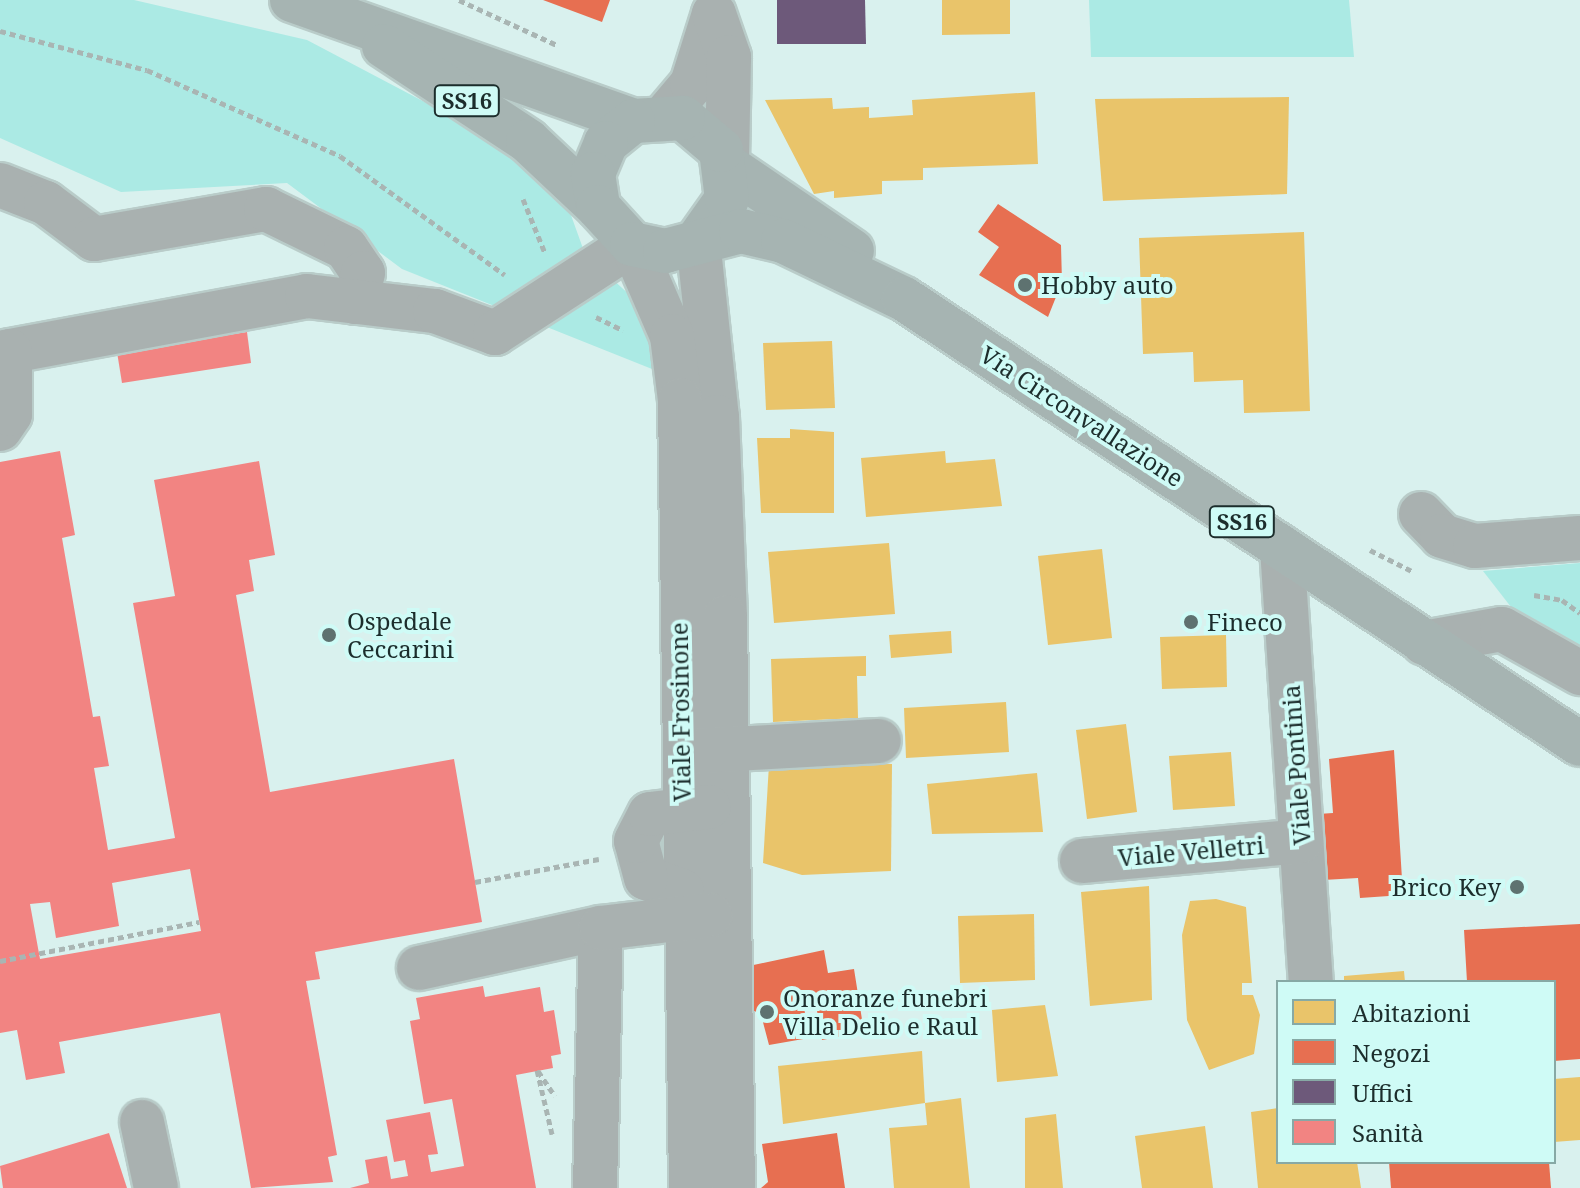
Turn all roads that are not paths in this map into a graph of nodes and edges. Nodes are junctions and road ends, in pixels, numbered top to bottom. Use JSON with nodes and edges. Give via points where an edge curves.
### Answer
{"nodes":[{"id":1,"x":308,"y":4,"type":"edge"},
{"id":2,"x":714,"y":7,"type":"edge"},
{"id":3,"x":649,"y":118,"type":"junction"},
{"id":4,"x":727,"y":166,"type":"junction"},
{"id":5,"x":0,"y":185,"type":"edge"},
{"id":6,"x":598,"y":207,"type":"junction"},
{"id":7,"x":698,"y":240,"type":"junction"},
{"id":8,"x":632,"y":244,"type":"junction"},
{"id":9,"x":904,"y":299,"type":"junction"},
{"id":10,"x":356,"y":302,"type":"junction"},
{"id":11,"x":5,"y":352,"type":"edge"},
{"id":12,"x":0,"y":429,"type":"edge"},
{"id":13,"x":1421,"y":514,"type":"dead end"},
{"id":14,"x":1580,"y":538,"type":"edge"},
{"id":15,"x":1282,"y":548,"type":"junction"},
{"id":16,"x":678,"y":612,"type":"junction"},
{"id":17,"x":725,"y":617,"type":"junction"},
{"id":18,"x":1424,"y":643,"type":"junction"},
{"id":19,"x":1580,"y":673,"type":"edge"},
{"id":20,"x":879,"y":741,"type":"dead end"},
{"id":21,"x":1580,"y":744,"type":"edge"},
{"id":22,"x":727,"y":745,"type":"junction"},
{"id":23,"x":680,"y":754,"type":"junction"},
{"id":24,"x":681,"y":806,"type":"junction"},
{"id":25,"x":727,"y":807,"type":"junction"},
{"id":26,"x":1301,"y":841,"type":"junction"},
{"id":27,"x":1082,"y":861,"type":"dead end"},
{"id":28,"x":682,"y":904,"type":"junction"},
{"id":29,"x":729,"y":913,"type":"junction"},
{"id":30,"x":601,"y":928,"type":"junction"},
{"id":31,"x":419,"y":968,"type":"dead end"},
{"id":32,"x":1311,"y":980,"type":"edge"},
{"id":33,"x":142,"y":1122,"type":"dead end"},
{"id":34,"x":156,"y":1188,"type":"edge"},
{"id":35,"x":595,"y":1188,"type":"edge"},
{"id":36,"x":691,"y":1188,"type":"edge"},
{"id":37,"x":733,"y":1188,"type":"edge"}],
"edges":[{"from":1,"to":3,"type":"main road","name":"Via Circonvallazione","number":"SS16"},
{"from":1,"to":6,"type":"main road","name":"Via Circonvallazione","number":"SS16","via":[[528,141]]},
{"from":2,"to":3,"type":"street","via":[[692,84]]},
{"from":2,"to":4,"type":"street","via":[[729,57]]},
{"from":3,"to":4,"type":"main road","name":"Via Circonvallazione","number":"SS16","via":[[698,125]]},
{"from":3,"to":6,"type":"main road","via":[[598,158]]},
{"from":4,"to":7,"type":"main road","via":[[727,199]]},
{"from":4,"to":9,"type":"main road","name":"Via Circonvallazione","number":"SS16","via":[[847,246]]},
{"from":5,"to":10,"type":"street","via":[[46,203],[94,239],[266,209],[346,248],[363,273]]},
{"from":6,"to":8,"type":"main road","name":"Via Circonvallazione","number":"SS16"},
{"from":7,"to":8,"type":"main road","name":"Via Circonvallazione","number":"SS16","via":[[665,251]]},
{"from":7,"to":9,"type":"main road","name":"Via Circonvallazione","number":"SS16","via":[[741,231],[783,241]]},
{"from":7,"to":17,"type":"street","name":"Viale Frosinone","via":[[717,417]]},
{"from":8,"to":10,"type":"street","via":[[495,333],[435,311]]},
{"from":8,"to":16,"type":"street","name":"Viale Frosinone","via":[[672,336],[680,400]]},
{"from":9,"to":15,"type":"main road","name":"Via Circonvallazione","number":"SS16"},
{"from":10,"to":11,"type":"street","via":[[307,296]]},
{"from":11,"to":12,"type":"street","via":[[10,414]]},
{"from":13,"to":14,"type":"street","via":[[1442,536],[1475,546]]},
{"from":15,"to":18,"type":"main road","name":"Via Circonvallazione","number":"SS16"},
{"from":15,"to":26,"type":"street","name":"Viale Pontinia"},
{"from":16,"to":17,"type":"street"},
{"from":16,"to":23,"type":"street","name":"Viale Frosinone"},
{"from":17,"to":22,"type":"street","name":"Viale Frosinone"},
{"from":18,"to":19,"type":"street","via":[[1502,629]]},
{"from":18,"to":21,"type":"main road","name":"Via Circonvallazione","number":"SS16"},
{"from":20,"to":22,"type":"street","name":"Viale Frosinone"},
{"from":22,"to":23,"type":"street"},
{"from":22,"to":25,"type":"street","name":"Viale Frosinone"},
{"from":23,"to":24,"type":"street","name":"Viale Frosinone"},
{"from":24,"to":25,"type":"street"},
{"from":24,"to":28,"type":"street","name":"Viale Frosinone"},
{"from":24,"to":28,"type":"street","via":[[650,814],[635,853],[646,878]]},
{"from":25,"to":29,"type":"street","name":"Viale Frosinone"},
{"from":26,"to":27,"type":"street","name":"Viale Velletri"},
{"from":26,"to":32,"type":"street","name":"Viale Pontinia"},
{"from":28,"to":29,"type":"street"},
{"from":28,"to":30,"type":"street"},
{"from":28,"to":36,"type":"street","name":"Viale Frosinone"},
{"from":29,"to":37,"type":"street","name":"Viale Frosinone"},
{"from":30,"to":31,"type":"street"},
{"from":30,"to":35,"type":"street"},
{"from":33,"to":34,"type":"street"}]}
